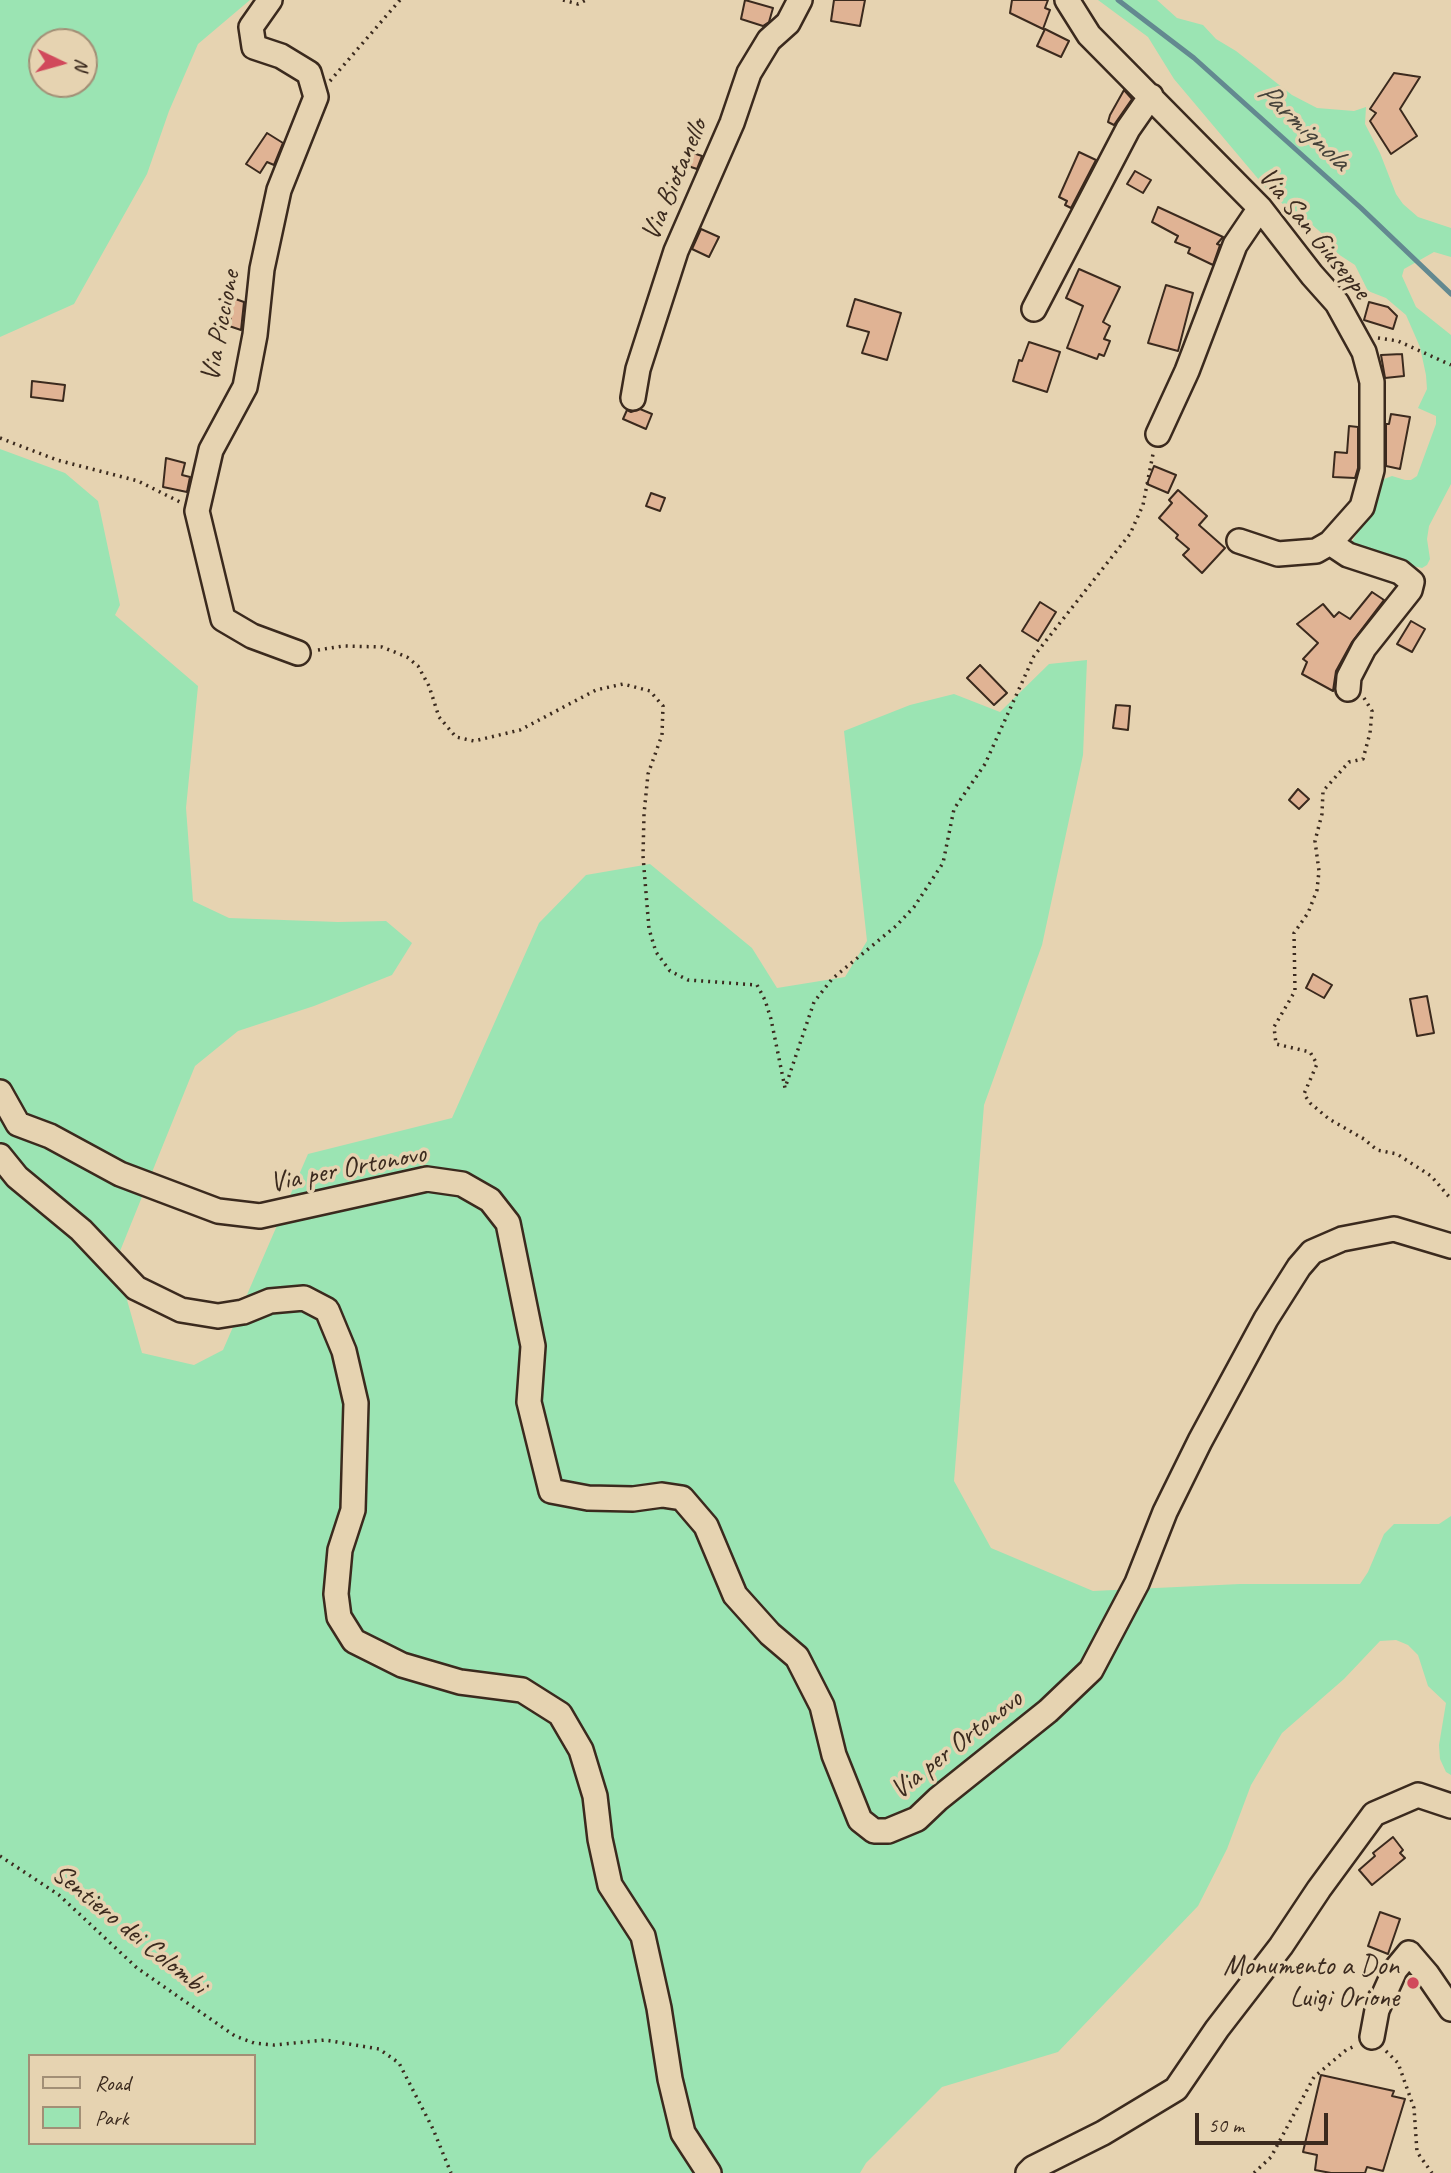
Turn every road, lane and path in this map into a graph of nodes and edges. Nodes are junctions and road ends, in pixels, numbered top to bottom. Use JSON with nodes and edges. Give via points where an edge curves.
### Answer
{"nodes":[{"id":1,"x":270,"y":0,"type":"edge"},
{"id":2,"x":400,"y":0,"type":"edge"},
{"id":3,"x":563,"y":0,"type":"edge"},
{"id":4,"x":586,"y":0,"type":"edge"},
{"id":5,"x":800,"y":0,"type":"edge"},
{"id":6,"x":1067,"y":0,"type":"edge"},
{"id":7,"x":1151,"y":96,"type":"junction"},
{"id":8,"x":316,"y":97,"type":"junction"},
{"id":9,"x":1260,"y":208,"type":"junction"},
{"id":10,"x":1034,"y":309,"type":"dead end"},
{"id":11,"x":1356,"y":336,"type":"junction"},
{"id":12,"x":1451,"y":365,"type":"edge"},
{"id":13,"x":633,"y":398,"type":"dead end"},
{"id":14,"x":1158,"y":434,"type":"joint"},
{"id":15,"x":0,"y":438,"type":"edge"},
{"id":16,"x":197,"y":511,"type":"junction"},
{"id":17,"x":1239,"y":541,"type":"dead end"},
{"id":18,"x":1330,"y":543,"type":"junction"},
{"id":19,"x":298,"y":653,"type":"joint"},
{"id":20,"x":1348,"y":689,"type":"joint"},
{"id":21,"x":0,"y":1092,"type":"edge"},
{"id":22,"x":0,"y":1156,"type":"edge"},
{"id":23,"x":1451,"y":1199,"type":"edge"},
{"id":24,"x":1451,"y":1246,"type":"edge"},
{"id":25,"x":1451,"y":1806,"type":"edge"},
{"id":26,"x":0,"y":1856,"type":"edge"},
{"id":27,"x":1451,"y":2009,"type":"edge"},
{"id":28,"x":1372,"y":2037,"type":"junction"},
{"id":29,"x":451,"y":2173,"type":"edge"},
{"id":30,"x":709,"y":2173,"type":"edge"},
{"id":31,"x":1028,"y":2173,"type":"edge"},
{"id":32,"x":1254,"y":2173,"type":"edge"},
{"id":33,"x":1432,"y":2173,"type":"edge"}],
"edges":[{"from":1,"to":8,"type":"street","via":[[251,27],[254,47],[309,73]]},
{"from":2,"to":8,"type":"path"},
{"from":3,"to":4,"type":"path","via":[[578,4]]},
{"from":5,"to":13,"type":"street","name":"Via Biotanello","via":[[749,73],[676,251]]},
{"from":6,"to":7,"type":"street","name":"Via San Giuseppe","via":[[1089,35]]},
{"from":7,"to":9,"type":"street","name":"Via San Giuseppe"},
{"from":7,"to":10,"type":"street","via":[[1128,129]]},
{"from":8,"to":16,"type":"street","name":"Via Piccione","via":[[279,190],[245,387],[211,450]]},
{"from":9,"to":11,"type":"street","name":"Via San Giuseppe","via":[[1337,303]]},
{"from":9,"to":14,"type":"street","via":[[1235,245]]},
{"from":11,"to":12,"type":"path","via":[[1398,341]]},
{"from":11,"to":18,"type":"street","name":"Via San Giuseppe","via":[[1371,382],[1372,470],[1362,507]]},
{"from":14,"to":19,"type":"path","via":[[1143,505],[1130,534],[1034,656],[985,764],[954,809],[943,863],[896,926],[832,979],[814,1002],[785,1088],[771,1019],[757,985],[688,980],[670,971],[656,952],[649,929],[643,856],[648,774],[662,735],[663,706],[650,691],[623,684],[596,690],[520,730],[474,741],[456,737],[439,717],[429,686],[407,657],[382,647],[343,646]]},
{"from":15,"to":16,"type":"path","via":[[57,460],[138,481]]},
{"from":16,"to":19,"type":"street","name":"Via Piccione","via":[[223,619],[252,636]]},
{"from":17,"to":18,"type":"street","via":[[1278,554],[1316,551]]},
{"from":18,"to":20,"type":"street","via":[[1412,582],[1364,648]]},
{"from":20,"to":23,"type":"path","via":[[1364,698],[1372,711],[1370,733],[1363,758],[1349,762],[1323,791],[1315,841],[1317,890],[1294,933],[1295,991],[1274,1027],[1276,1044],[1310,1052],[1317,1064],[1304,1094],[1310,1103],[1377,1150],[1397,1154],[1431,1176]]},
{"from":21,"to":24,"type":"street","name":"Via per Ortonovo","via":[[18,1124],[120,1174],[218,1211],[260,1216],[428,1179],[462,1184],[491,1200],[508,1223],[533,1346],[529,1402],[551,1491],[588,1498],[682,1498],[706,1526],[735,1595],[797,1657],[822,1706],[860,1820],[874,1831],[888,1831],[918,1819],[1090,1670],[1137,1583],[1200,1441],[1266,1318],[1312,1252],[1342,1239],[1394,1229]]},
{"from":22,"to":30,"type":"street","via":[[17,1177],[81,1230],[136,1289],[181,1310],[218,1316],[303,1297],[327,1310],[344,1351],[356,1403],[353,1510],[340,1550],[339,1617],[354,1642],[402,1665],[460,1682],[522,1690],[560,1714],[581,1750],[595,1796],[610,1885],[643,1936],[683,2133]]},
{"from":25,"to":31,"type":"street","via":[[1418,1796],[1374,1814],[1176,2089]]},
{"from":26,"to":29,"type":"path","name":"Sentiero dei Colombi","via":[[59,1895],[137,1968],[235,2036],[274,2045],[324,2040],[379,2049],[399,2063]]},
{"from":27,"to":28,"type":"street","via":[[1409,1953],[1395,1970]]},
{"from":28,"to":32,"type":"path","via":[[1346,2050],[1314,2077],[1271,2157]]},
{"from":28,"to":33,"type":"path","via":[[1398,2063],[1413,2108],[1417,2152]]}]}
